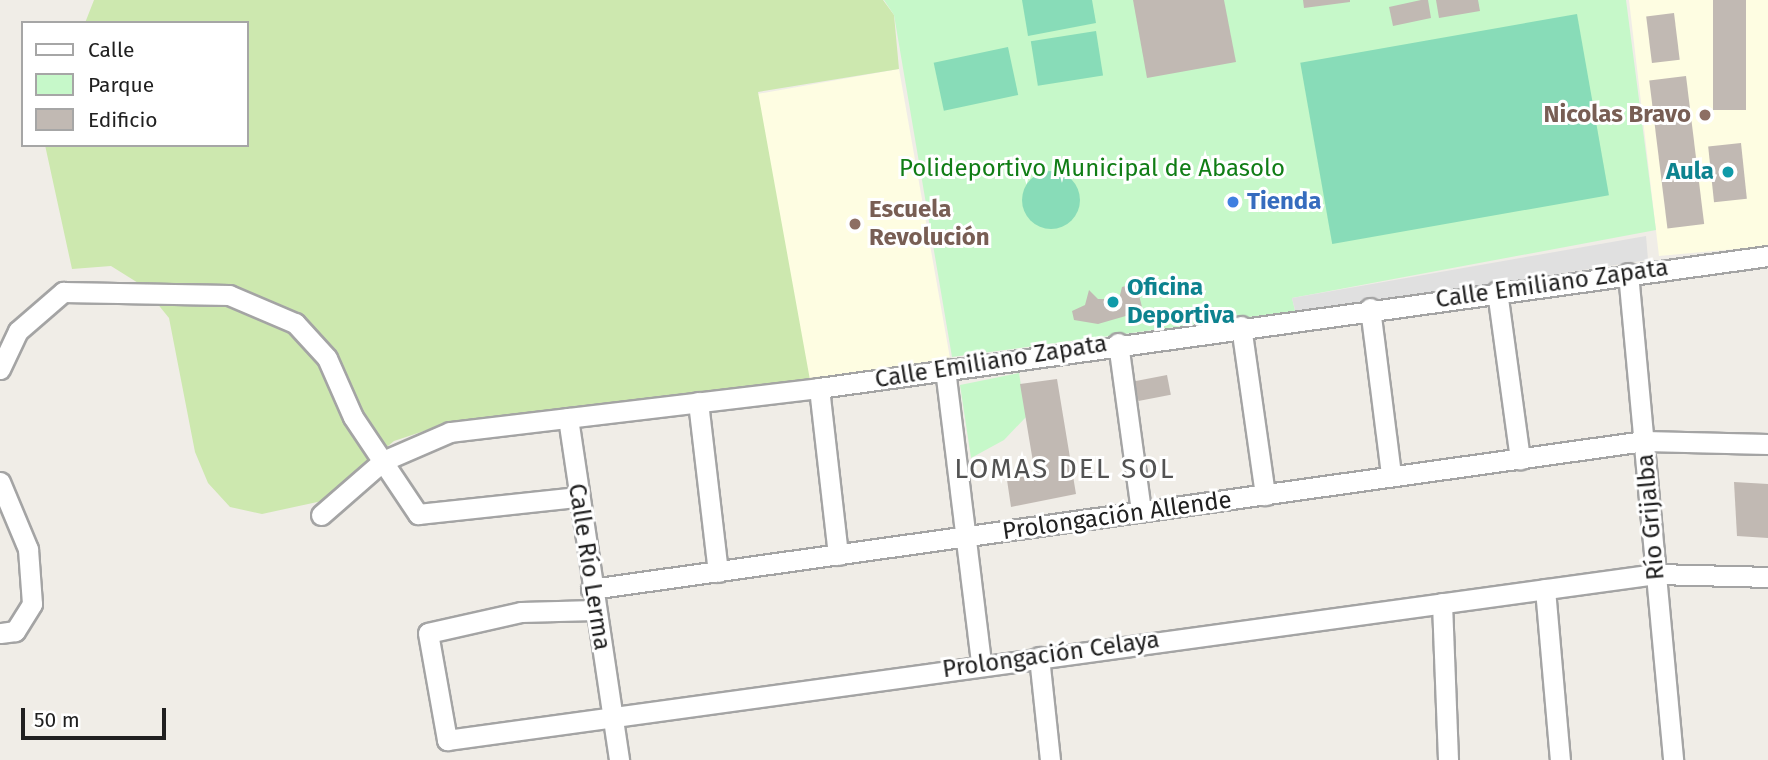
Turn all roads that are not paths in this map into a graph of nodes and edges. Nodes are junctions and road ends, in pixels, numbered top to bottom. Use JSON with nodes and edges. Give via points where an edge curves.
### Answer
{"nodes":[{"id":1,"x":1768,"y":256,"type":"edge"},
{"id":2,"x":1628,"y":273,"type":"junction"},
{"id":3,"x":1497,"y":291,"type":"junction"},
{"id":4,"x":1370,"y":308,"type":"junction"},
{"id":5,"x":1241,"y":326,"type":"junction"},
{"id":6,"x":1118,"y":343,"type":"junction"},
{"id":7,"x":0,"y":369,"type":"edge"},
{"id":8,"x":945,"y":369,"type":"junction"},
{"id":9,"x":819,"y":388,"type":"junction"},
{"id":10,"x":698,"y":402,"type":"junction"},
{"id":11,"x":568,"y":418,"type":"junction"},
{"id":12,"x":1644,"y":441,"type":"junction"},
{"id":13,"x":1768,"y":444,"type":"edge"},
{"id":14,"x":1520,"y":459,"type":"junction"},
{"id":15,"x":383,"y":461,"type":"junction"},
{"id":16,"x":1391,"y":475,"type":"junction"},
{"id":17,"x":0,"y":481,"type":"edge"},
{"id":18,"x":1265,"y":495,"type":"junction"},
{"id":19,"x":578,"y":497,"type":"junction"},
{"id":20,"x":1141,"y":511,"type":"junction"},
{"id":21,"x":321,"y":514,"type":"dead end"},
{"id":22,"x":968,"y":539,"type":"junction"},
{"id":23,"x":838,"y":555,"type":"junction"},
{"id":24,"x":718,"y":572,"type":"junction"},
{"id":25,"x":1656,"y":574,"type":"junction"},
{"id":26,"x":1768,"y":577,"type":"edge"},
{"id":27,"x":591,"y":589,"type":"junction"},
{"id":28,"x":1545,"y":589,"type":"junction"},
{"id":29,"x":1441,"y":603,"type":"junction"},
{"id":30,"x":594,"y":610,"type":"junction"},
{"id":31,"x":0,"y":633,"type":"edge"},
{"id":32,"x":1039,"y":657,"type":"junction"},
{"id":33,"x":981,"y":664,"type":"junction"},
{"id":34,"x":613,"y":717,"type":"junction"},
{"id":35,"x":620,"y":760,"type":"edge"},
{"id":36,"x":1050,"y":760,"type":"edge"},
{"id":37,"x":1448,"y":760,"type":"edge"},
{"id":38,"x":1560,"y":760,"type":"edge"},
{"id":39,"x":1673,"y":760,"type":"edge"}],
"edges":[{"from":1,"to":2,"type":"street","name":"Calle Emiliano Zapata"},
{"from":2,"to":3,"type":"street","name":"Calle Emiliano Zapata"},
{"from":2,"to":12,"type":"street","name":"Río Grijalba"},
{"from":3,"to":4,"type":"street","name":"Calle Emiliano Zapata"},
{"from":3,"to":14,"type":"street"},
{"from":4,"to":5,"type":"street","name":"Calle Emiliano Zapata"},
{"from":4,"to":16,"type":"street"},
{"from":5,"to":6,"type":"street","name":"Calle Emiliano Zapata"},
{"from":5,"to":18,"type":"street"},
{"from":6,"to":8,"type":"street","name":"Calle Emiliano Zapata"},
{"from":6,"to":20,"type":"street"},
{"from":7,"to":15,"type":"street","via":[[18,331],[62,292],[229,295],[261,304],[303,332],[327,358],[353,417]]},
{"from":8,"to":9,"type":"street","name":"Calle Emiliano Zapata"},
{"from":8,"to":22,"type":"street"},
{"from":9,"to":10,"type":"street","name":"Calle Emiliano Zapata"},
{"from":9,"to":23,"type":"street"},
{"from":10,"to":11,"type":"street","name":"Calle Emiliano Zapata"},
{"from":10,"to":24,"type":"street"},
{"from":11,"to":15,"type":"street","name":"Calle Emiliano Zapata","via":[[450,432]]},
{"from":11,"to":19,"type":"street","name":"Calle Río Lerma"},
{"from":12,"to":13,"type":"street","name":"Prolongación Allende"},
{"from":12,"to":14,"type":"street","name":"Prolongación Allende"},
{"from":12,"to":25,"type":"street","name":"Río Grijalba"},
{"from":14,"to":16,"type":"street","name":"Prolongación Allende"},
{"from":15,"to":19,"type":"street","via":[[418,514]]},
{"from":15,"to":21,"type":"street","name":"Calle Emiliano Zapata"},
{"from":16,"to":18,"type":"street","name":"Prolongación Allende"},
{"from":17,"to":31,"type":"street","via":[[28,549],[32,604],[16,631]]},
{"from":18,"to":20,"type":"street","name":"Prolongación Allende"},
{"from":19,"to":27,"type":"street","name":"Calle Río Lerma"},
{"from":20,"to":22,"type":"street","name":"Prolongación Allende"},
{"from":22,"to":23,"type":"street","name":"Prolongación Allende"},
{"from":22,"to":33,"type":"street"},
{"from":23,"to":24,"type":"street","name":"Prolongación Allende"},
{"from":24,"to":27,"type":"street","name":"Prolongación Allende"},
{"from":25,"to":26,"type":"street","name":"Prolongación Celaya"},
{"from":25,"to":28,"type":"street","name":"Prolongación Celaya"},
{"from":25,"to":39,"type":"street","name":"Río Grijalba"},
{"from":27,"to":30,"type":"street","name":"Calle Río Lerma"},
{"from":28,"to":29,"type":"street","name":"Prolongación Celaya"},
{"from":28,"to":38,"type":"street"},
{"from":29,"to":32,"type":"street","name":"Prolongación Celaya"},
{"from":29,"to":37,"type":"street"},
{"from":30,"to":34,"type":"street","name":"Calle Río Lerma"},
{"from":30,"to":34,"type":"street","name":"Prolongación Celaya","via":[[521,612],[428,633],[447,740]]},
{"from":32,"to":33,"type":"street","name":"Prolongación Celaya"},
{"from":32,"to":36,"type":"street"},
{"from":33,"to":34,"type":"street","name":"Prolongación Celaya"},
{"from":34,"to":35,"type":"street","name":"Calle Río Lerma"}]}
